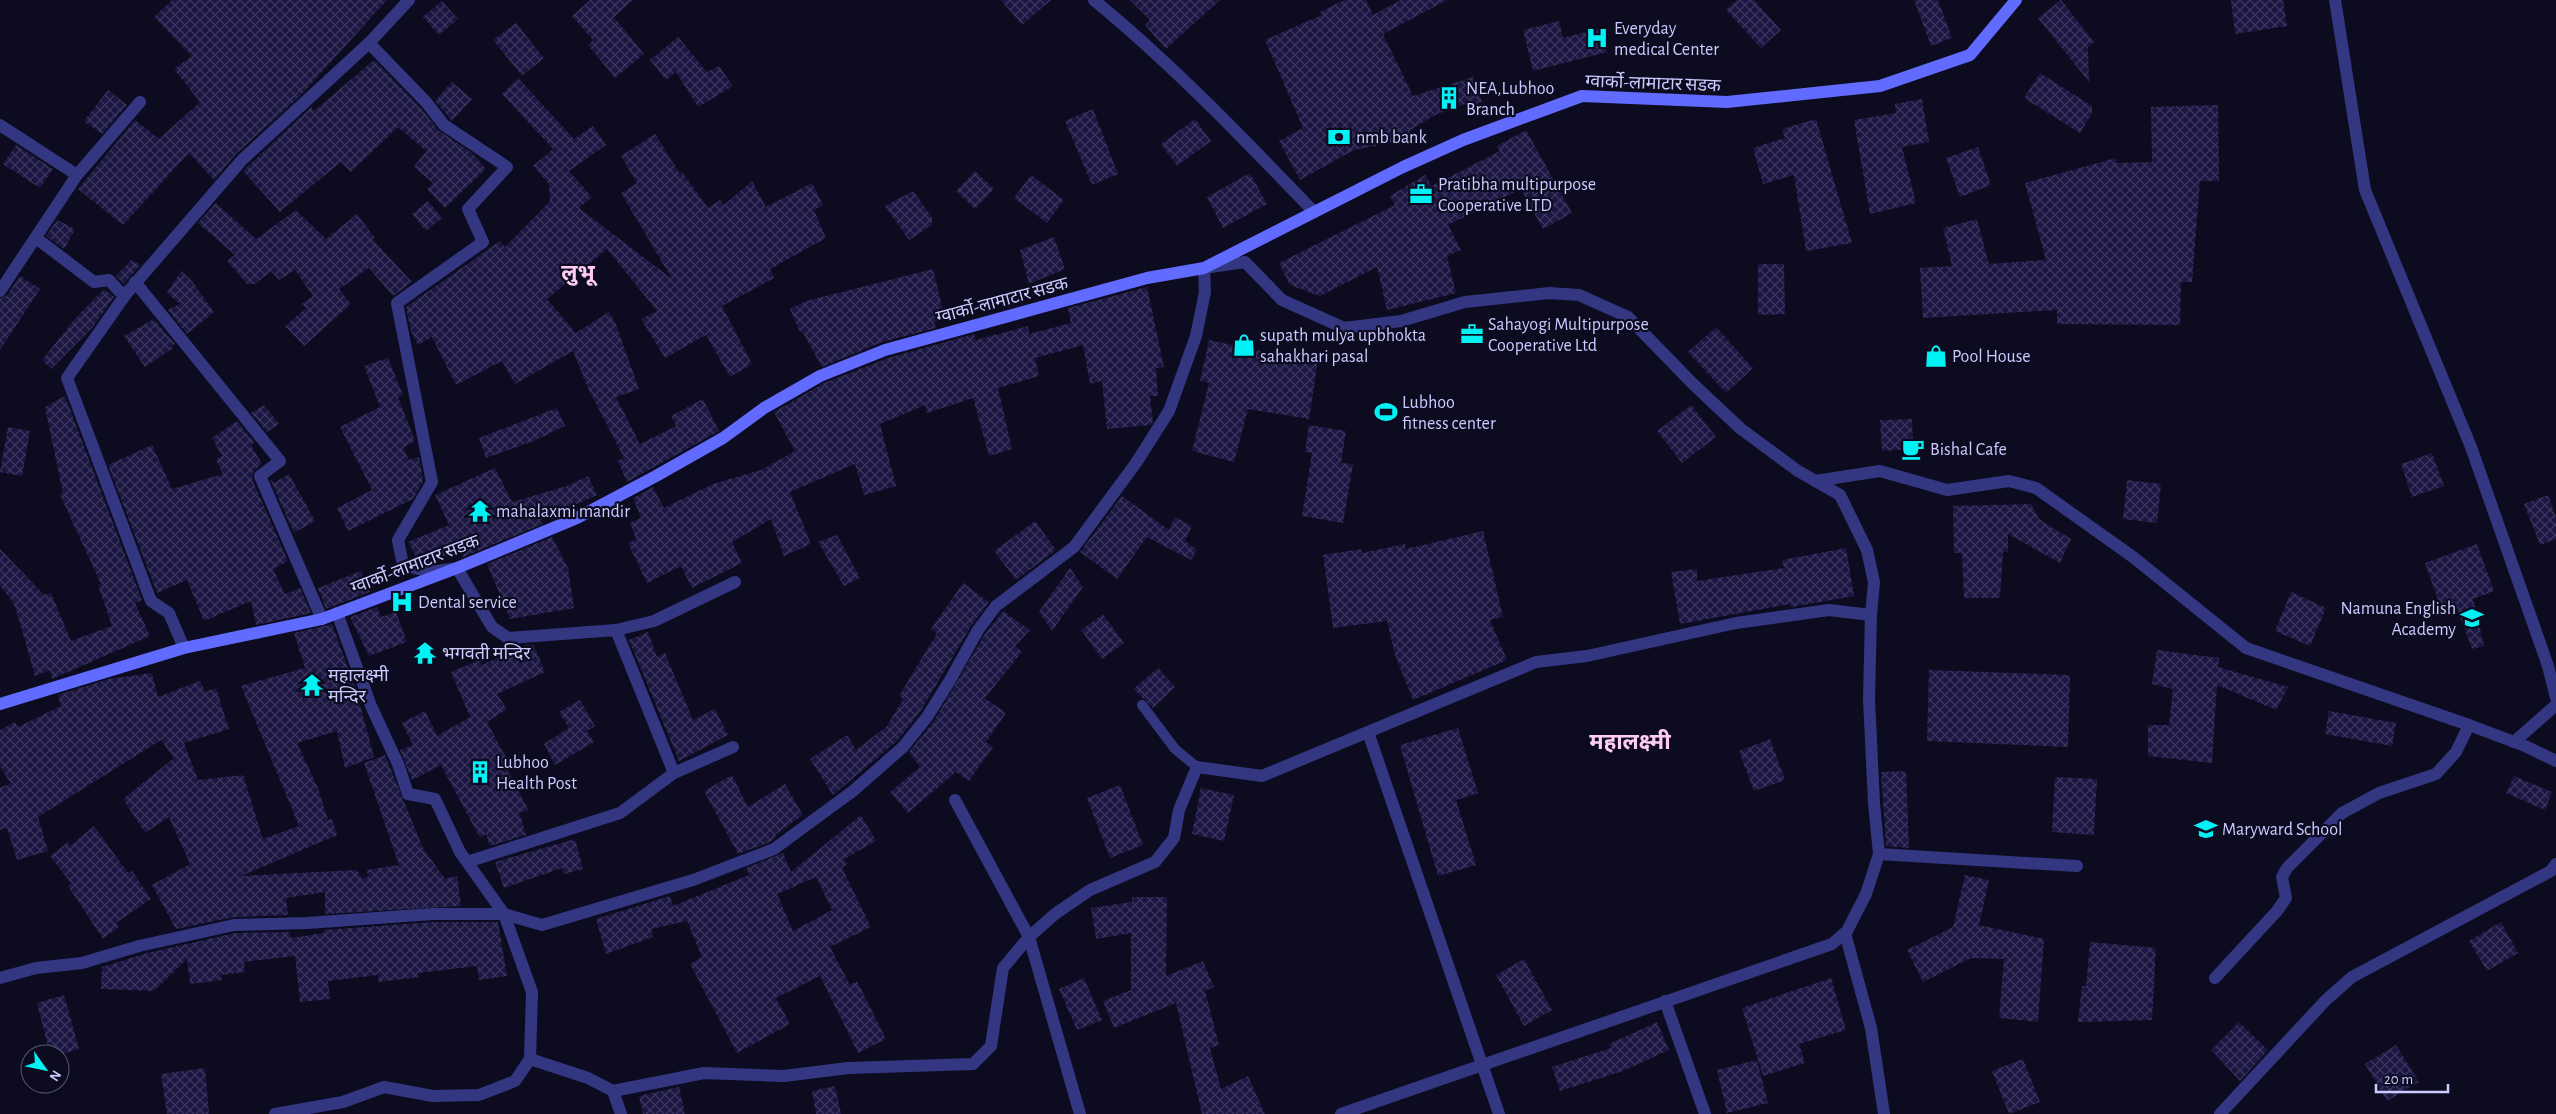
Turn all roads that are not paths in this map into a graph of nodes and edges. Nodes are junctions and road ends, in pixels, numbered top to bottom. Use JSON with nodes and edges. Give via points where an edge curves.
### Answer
{"nodes":[{"id":1,"x":409,"y":0,"type":"edge"},
{"id":2,"x":1094,"y":0,"type":"edge"},
{"id":3,"x":2016,"y":0,"type":"edge"},
{"id":4,"x":2336,"y":0,"type":"edge"},
{"id":5,"x":369,"y":43,"type":"junction"},
{"id":6,"x":140,"y":102,"type":"dead end"},
{"id":7,"x":0,"y":125,"type":"edge"},
{"id":8,"x":77,"y":175,"type":"junction"},
{"id":9,"x":1314,"y":212,"type":"junction"},
{"id":10,"x":36,"y":238,"type":"junction"},
{"id":11,"x":1204,"y":268,"type":"junction"},
{"id":12,"x":135,"y":282,"type":"junction"},
{"id":13,"x":0,"y":291,"type":"edge"},
{"id":14,"x":126,"y":294,"type":"junction"},
{"id":15,"x":1815,"y":480,"type":"junction"},
{"id":16,"x":457,"y":568,"type":"junction"},
{"id":17,"x":735,"y":582,"type":"dead end"},
{"id":18,"x":337,"y":613,"type":"junction"},
{"id":19,"x":1871,"y":615,"type":"junction"},
{"id":20,"x":322,"y":619,"type":"junction"},
{"id":21,"x":616,"y":630,"type":"junction"},
{"id":22,"x":184,"y":648,"type":"junction"},
{"id":23,"x":2556,"y":698,"type":"edge"},
{"id":24,"x":0,"y":704,"type":"edge"},
{"id":25,"x":2556,"y":704,"type":"edge"},
{"id":26,"x":1142,"y":705,"type":"dead end"},
{"id":27,"x":2469,"y":725,"type":"junction"},
{"id":28,"x":1368,"y":732,"type":"junction"},
{"id":29,"x":2514,"y":742,"type":"junction"},
{"id":30,"x":733,"y":747,"type":"dead end"},
{"id":31,"x":2556,"y":761,"type":"edge"},
{"id":32,"x":1197,"y":768,"type":"junction"},
{"id":33,"x":674,"y":773,"type":"junction"},
{"id":34,"x":955,"y":800,"type":"dead end"},
{"id":35,"x":1879,"y":854,"type":"junction"},
{"id":36,"x":466,"y":862,"type":"junction"},
{"id":37,"x":2556,"y":864,"type":"edge"},
{"id":38,"x":2077,"y":866,"type":"dead end"},
{"id":39,"x":504,"y":914,"type":"junction"},
{"id":40,"x":1845,"y":933,"type":"junction"},
{"id":41,"x":1029,"y":937,"type":"junction"},
{"id":42,"x":0,"y":978,"type":"edge"},
{"id":43,"x":2215,"y":978,"type":"dead end"},
{"id":44,"x":1665,"y":1001,"type":"junction"},
{"id":45,"x":530,"y":1059,"type":"junction"},
{"id":46,"x":1482,"y":1064,"type":"junction"},
{"id":47,"x":613,"y":1091,"type":"junction"},
{"id":48,"x":275,"y":1114,"type":"edge"},
{"id":49,"x":621,"y":1114,"type":"edge"},
{"id":50,"x":1080,"y":1114,"type":"edge"},
{"id":51,"x":1341,"y":1114,"type":"edge"},
{"id":52,"x":1499,"y":1114,"type":"edge"},
{"id":53,"x":1705,"y":1114,"type":"edge"},
{"id":54,"x":1884,"y":1114,"type":"edge"},
{"id":55,"x":2220,"y":1114,"type":"edge"}],
"edges":[{"from":1,"to":5,"type":"street"},
{"from":2,"to":9,"type":"street","via":[[1145,42],[1205,99]]},
{"from":3,"to":9,"type":"main road","name":"ग्वार्को-लामाटार सडक","via":[[1970,55],[1880,86],[1727,102],[1582,96],[1463,140]]},
{"from":4,"to":23,"type":"street","via":[[2365,190],[2471,447],[2548,666]]},
{"from":5,"to":12,"type":"street","via":[[242,160]]},
{"from":5,"to":16,"type":"street","via":[[444,125],[507,167],[468,209],[483,242],[398,303],[432,482],[398,540],[402,564],[430,572]]},
{"from":6,"to":8,"type":"street"},
{"from":7,"to":8,"type":"street"},
{"from":8,"to":10,"type":"street"},
{"from":9,"to":11,"type":"main road","name":"ग्वार्को-लामाटार सडक"},
{"from":10,"to":13,"type":"street"},
{"from":10,"to":14,"type":"street","via":[[94,282],[109,280]]},
{"from":11,"to":15,"type":"street","via":[[1245,262],[1282,300],[1344,328],[1400,321],[1465,302],[1549,293],[1579,295],[1628,317],[1741,429]]},
{"from":11,"to":16,"type":"main road","name":"ग्वार्को-लामाटार सडक","via":[[1148,278],[885,350],[820,376],[656,476],[576,518]]},
{"from":11,"to":39,"type":"street","via":[[1205,292],[1196,336],[1169,411],[1136,463],[1074,547],[996,606],[978,630],[950,682],[903,747],[853,791],[774,849],[693,880],[542,925]]},
{"from":12,"to":14,"type":"street"},
{"from":12,"to":20,"type":"street","via":[[280,461],[260,476]]},
{"from":14,"to":22,"type":"street","via":[[67,378],[151,601],[169,613]]},
{"from":15,"to":19,"type":"street","via":[[1840,495],[1867,550],[1874,582]]},
{"from":15,"to":27,"type":"street","via":[[1880,471],[1947,490],[2009,481],[2036,488],[2133,557],[2246,648]]},
{"from":16,"to":18,"type":"main road","name":"ग्वार्को-लामाटार सडक"},
{"from":16,"to":21,"type":"street","via":[[492,627],[508,638]]},
{"from":17,"to":21,"type":"street","via":[[654,621]]},
{"from":18,"to":20,"type":"main road","name":"ग्वार्को-लामाटार सडक"},
{"from":18,"to":36,"type":"street","via":[[408,794],[435,799]]},
{"from":19,"to":28,"type":"street","via":[[1829,610],[1736,623],[1587,656],[1536,662]]},
{"from":19,"to":35,"type":"street","via":[[1869,699]]},
{"from":20,"to":22,"type":"main road","name":"ग्वार्को-लामाटार सडक"},
{"from":21,"to":33,"type":"street"},
{"from":22,"to":24,"type":"main road","name":"ग्वार्को-लामाटार सडक"},
{"from":25,"to":29,"type":"street"},
{"from":26,"to":32,"type":"lane","via":[[1175,750]]},
{"from":27,"to":29,"type":"street"},
{"from":27,"to":43,"type":"street","via":[[2456,752],[2436,774],[2379,793],[2342,813],[2286,868],[2282,877],[2286,898]]},
{"from":28,"to":32,"type":"street","via":[[1262,776]]},
{"from":28,"to":46,"type":"street"},
{"from":29,"to":31,"type":"street"},
{"from":30,"to":33,"type":"street"},
{"from":32,"to":41,"type":"street","via":[[1179,810],[1174,838],[1155,862],[1090,890]]},
{"from":33,"to":36,"type":"street","via":[[620,813]]},
{"from":34,"to":41,"type":"street"},
{"from":35,"to":38,"type":"street"},
{"from":35,"to":40,"type":"street","via":[[1866,894]]},
{"from":36,"to":39,"type":"street"},
{"from":37,"to":55,"type":"street","via":[[2551,870],[2352,977],[2326,1000]]},
{"from":39,"to":42,"type":"street","via":[[433,914],[234,925],[139,946],[82,963],[36,968]]},
{"from":39,"to":45,"type":"street","via":[[532,992]]},
{"from":40,"to":44,"type":"street","via":[[1832,944]]},
{"from":40,"to":54,"type":"street","via":[[1871,1028]]},
{"from":41,"to":47,"type":"street","via":[[1003,968],[991,1046],[973,1064],[848,1068],[784,1076],[704,1073]]},
{"from":41,"to":50,"type":"street"},
{"from":44,"to":46,"type":"street"},
{"from":44,"to":53,"type":"street"},
{"from":45,"to":47,"type":"street","via":[[588,1078]]},
{"from":45,"to":48,"type":"street","via":[[515,1081],[479,1095],[433,1096],[384,1087],[343,1102]]},
{"from":46,"to":51,"type":"street"},
{"from":46,"to":52,"type":"street"},
{"from":47,"to":49,"type":"street"}]}
